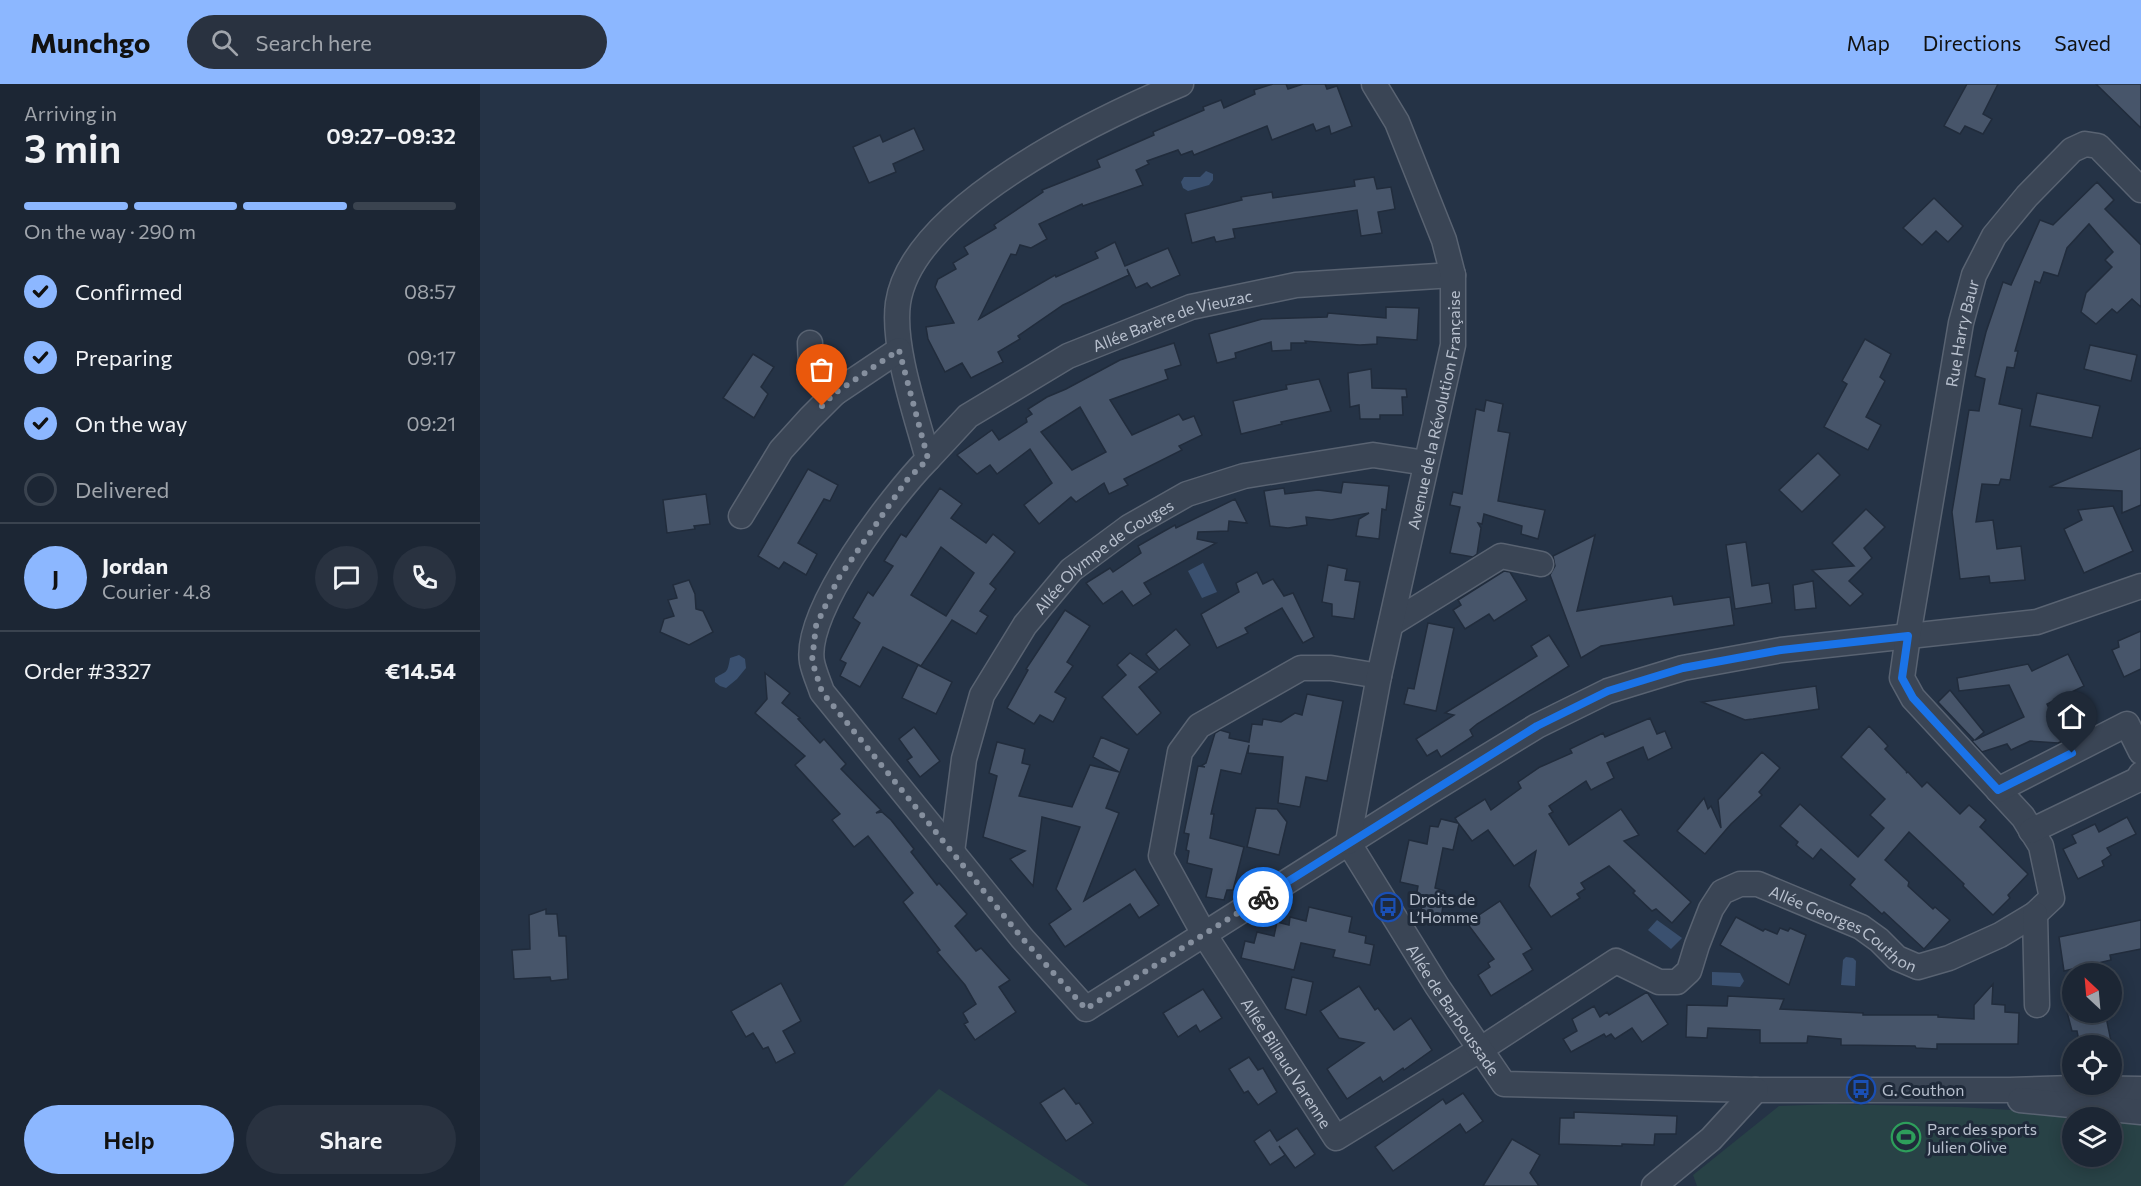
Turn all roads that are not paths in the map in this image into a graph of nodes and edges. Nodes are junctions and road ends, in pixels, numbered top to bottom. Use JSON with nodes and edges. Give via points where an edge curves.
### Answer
{"nodes":[{"id":1,"x":1181,"y":84,"type":"edge"},
{"id":2,"x":1374,"y":84,"type":"edge"},
{"id":3,"x":2141,"y":190,"type":"edge"},
{"id":4,"x":1454,"y":275,"type":"junction"},
{"id":5,"x":810,"y":343,"type":"dead end"},
{"id":6,"x":899,"y":350,"type":"junction"},
{"id":7,"x":835,"y":393,"type":"junction"},
{"id":8,"x":928,"y":459,"type":"junction"},
{"id":9,"x":1426,"y":463,"type":"junction"},
{"id":10,"x":741,"y":516,"type":"dead end"},
{"id":11,"x":1541,"y":564,"type":"dead end"},
{"id":12,"x":2141,"y":586,"type":"edge"},
{"id":13,"x":1391,"y":624,"type":"junction"},
{"id":14,"x":1908,"y":636,"type":"junction"},
{"id":15,"x":1379,"y":676,"type":"junction"},
{"id":16,"x":2141,"y":752,"type":"edge"},
{"id":17,"x":2141,"y":774,"type":"edge"},
{"id":18,"x":1998,"y":790,"type":"junction"},
{"id":19,"x":2031,"y":831,"type":"junction"},
{"id":20,"x":1348,"y":843,"type":"junction"},
{"id":21,"x":952,"y":852,"type":"junction"},
{"id":22,"x":2043,"y":905,"type":"junction"},
{"id":23,"x":1204,"y":934,"type":"junction"},
{"id":24,"x":2037,"y":1005,"type":"dead end"},
{"id":25,"x":1481,"y":1049,"type":"junction"},
{"id":26,"x":2141,"y":1089,"type":"edge"},
{"id":27,"x":1756,"y":1090,"type":"junction"},
{"id":28,"x":1977,"y":1090,"type":"junction"},
{"id":29,"x":2141,"y":1112,"type":"edge"},
{"id":30,"x":1654,"y":1186,"type":"edge"}],
"edges":[{"from":1,"to":6,"type":"street","via":[[1082,130],[1021,165],[970,202],[927,243],[907,272],[898,303]]},
{"from":2,"to":4,"type":"street","name":"Avenue de la Révolution Française","via":[[1397,122]]},
{"from":3,"to":14,"type":"street","name":"Rue Harry Baur","via":[[2098,146],[2085,144],[2072,150],[2026,196],[1994,236],[1974,275],[1961,323]]},
{"from":4,"to":8,"type":"street","name":"Allée Barère de Vieuzac","via":[[1296,285],[1191,308],[1068,356],[968,416]]},
{"from":4,"to":9,"type":"street","name":"Avenue de la Révolution Française","via":[[1453,345]]},
{"from":5,"to":7,"type":"street","via":[[811,371],[821,385]]},
{"from":6,"to":7,"type":"street"},
{"from":6,"to":8,"type":"street"},
{"from":7,"to":10,"type":"street","via":[[781,450]]},
{"from":8,"to":21,"type":"street","name":"Allée Barère de Vieuzac","via":[[906,481],[838,579],[816,626],[812,661],[822,692]]},
{"from":9,"to":13,"type":"street","name":"Avenue de la Révolution Française"},
{"from":9,"to":21,"type":"street","name":"Allée Olympe de Gouges","via":[[1373,455],[1244,476],[1187,494],[1129,527],[1071,570],[1025,625],[982,695],[964,759]]},
{"from":11,"to":13,"type":"street","via":[[1501,556]]},
{"from":12,"to":14,"type":"street","via":[[2037,622]]},
{"from":13,"to":15,"type":"street","name":"Avenue de la Révolution Française"},
{"from":14,"to":18,"type":"street","via":[[1902,678],[1913,698]]},
{"from":14,"to":20,"type":"street","via":[[1781,650],[1683,668],[1608,691],[1537,726]]},
{"from":15,"to":20,"type":"street","name":"Avenue de la Révolution Française"},
{"from":15,"to":23,"type":"street","via":[[1331,668],[1301,668],[1199,726],[1180,752],[1161,856]]},
{"from":16,"to":18,"type":"street","via":[[2127,724]]},
{"from":17,"to":19,"type":"street","via":[[2138,780]]},
{"from":18,"to":19,"type":"street"},
{"from":19,"to":22,"type":"street","via":[[2041,846]]},
{"from":20,"to":23,"type":"street"},
{"from":20,"to":25,"type":"street","name":"Allée de Barboussade"},
{"from":21,"to":23,"type":"street","name":"Allée Barère de Vieuzac","via":[[1086,1009]]},
{"from":22,"to":24,"type":"street"},
{"from":22,"to":25,"type":"street","name":"Allée Georges Couthon","via":[[2000,935],[1918,967],[1897,958],[1861,927],[1758,884],[1740,884],[1722,892],[1704,927],[1689,971],[1677,982],[1659,982],[1616,961]]},
{"from":23,"to":25,"type":"street","name":"Allée Billaud Varenne","via":[[1336,1138]]},
{"from":25,"to":27,"type":"street","name":"Allée de Barboussade","via":[[1504,1084]]},
{"from":26,"to":28,"type":"street"},
{"from":27,"to":28,"type":"street"},
{"from":27,"to":30,"type":"street","via":[[1710,1138]]},
{"from":28,"to":29,"type":"street","via":[[2031,1103]]}]}
